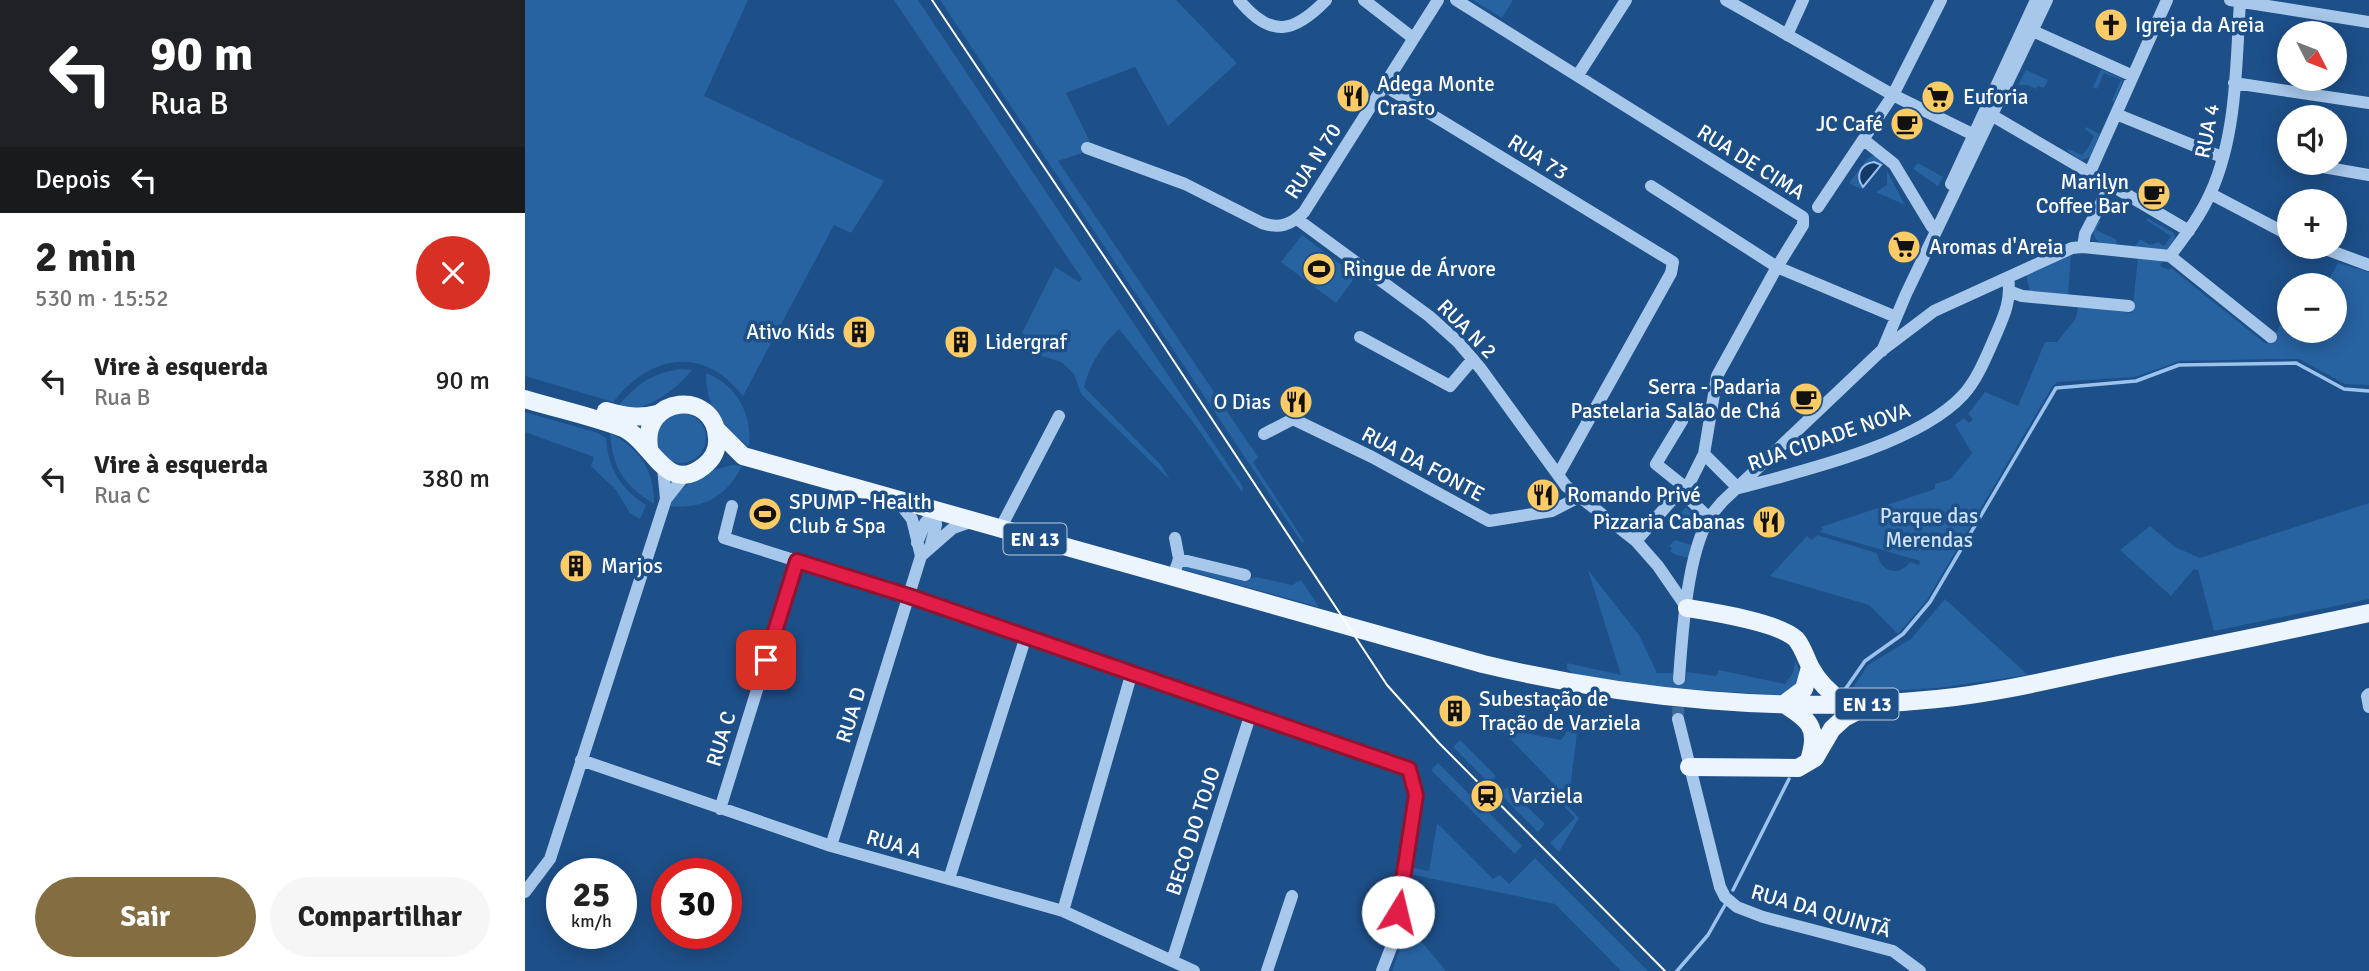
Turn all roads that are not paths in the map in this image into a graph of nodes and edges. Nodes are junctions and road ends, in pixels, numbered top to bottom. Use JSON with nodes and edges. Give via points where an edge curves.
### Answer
{"nodes":[{"id":1,"x":1239,"y":0,"type":"edge"},
{"id":2,"x":1326,"y":0,"type":"edge"},
{"id":3,"x":1364,"y":0,"type":"edge"},
{"id":4,"x":1437,"y":0,"type":"edge"},
{"id":5,"x":1455,"y":0,"type":"edge"},
{"id":6,"x":1626,"y":0,"type":"edge"},
{"id":7,"x":1726,"y":0,"type":"edge"},
{"id":8,"x":1803,"y":0,"type":"edge"},
{"id":9,"x":1941,"y":0,"type":"edge"},
{"id":10,"x":2036,"y":0,"type":"edge"},
{"id":11,"x":2047,"y":0,"type":"edge"},
{"id":12,"x":2167,"y":0,"type":"edge"},
{"id":13,"x":2235,"y":1,"type":"edge"},
{"id":14,"x":2369,"y":22,"type":"edge"},
{"id":15,"x":2033,"y":31,"type":"junction"},
{"id":16,"x":1787,"y":35,"type":"junction"},
{"id":17,"x":1413,"y":38,"type":"junction"},
{"id":18,"x":1578,"y":75,"type":"junction"},
{"id":19,"x":2133,"y":76,"type":"junction"},
{"id":20,"x":2234,"y":83,"type":"junction"},
{"id":21,"x":1383,"y":85,"type":"junction"},
{"id":22,"x":1893,"y":95,"type":"junction"},
{"id":23,"x":2369,"y":103,"type":"edge"},
{"id":24,"x":2116,"y":114,"type":"junction"},
{"id":25,"x":1993,"y":116,"type":"junction"},
{"id":26,"x":1977,"y":137,"type":"junction"},
{"id":27,"x":1864,"y":140,"type":"junction"},
{"id":28,"x":1087,"y":148,"type":"dead end"},
{"id":29,"x":2222,"y":157,"type":"junction"},
{"id":30,"x":2347,"y":171,"type":"edge"},
{"id":31,"x":2090,"y":172,"type":"junction"},
{"id":32,"x":2369,"y":175,"type":"edge"},
{"id":33,"x":2111,"y":184,"type":"junction"},
{"id":34,"x":1651,"y":187,"type":"dead end"},
{"id":35,"x":2211,"y":194,"type":"junction"},
{"id":36,"x":1818,"y":207,"type":"dead end"},
{"id":37,"x":1297,"y":219,"type":"junction"},
{"id":38,"x":1932,"y":227,"type":"junction"},
{"id":39,"x":2277,"y":228,"type":"edge"},
{"id":40,"x":2189,"y":231,"type":"junction"},
{"id":41,"x":2083,"y":247,"type":"junction"},
{"id":42,"x":2171,"y":256,"type":"junction"},
{"id":43,"x":2347,"y":257,"type":"edge"},
{"id":44,"x":2369,"y":265,"type":"edge"},
{"id":45,"x":1777,"y":267,"type":"junction"},
{"id":46,"x":2008,"y":278,"type":"junction"},
{"id":47,"x":2011,"y":292,"type":"junction"},
{"id":48,"x":1906,"y":294,"type":"junction"},
{"id":49,"x":2129,"y":306,"type":"dead end"},
{"id":50,"x":1896,"y":317,"type":"junction"},
{"id":51,"x":1360,"y":337,"type":"dead end"},
{"id":52,"x":2271,"y":337,"type":"dead end"},
{"id":53,"x":1881,"y":351,"type":"junction"},
{"id":54,"x":1473,"y":359,"type":"junction"},
{"id":55,"x":525,"y":388,"type":"edge"},
{"id":56,"x":525,"y":400,"type":"edge"},
{"id":57,"x":657,"y":414,"type":"junction"},
{"id":58,"x":1059,"y":416,"type":"dead end"},
{"id":59,"x":1682,"y":421,"type":"dead end"},
{"id":60,"x":716,"y":429,"type":"junction"},
{"id":61,"x":1264,"y":434,"type":"dead end"},
{"id":62,"x":649,"y":448,"type":"junction"},
{"id":63,"x":1704,"y":454,"type":"junction"},
{"id":64,"x":743,"y":456,"type":"junction"},
{"id":65,"x":708,"y":463,"type":"junction"},
{"id":66,"x":663,"y":468,"type":"junction"},
{"id":67,"x":686,"y":474,"type":"junction"},
{"id":68,"x":1557,"y":475,"type":"junction"},
{"id":69,"x":1738,"y":488,"type":"junction"},
{"id":70,"x":1685,"y":491,"type":"junction"},
{"id":71,"x":1579,"y":497,"type":"junction"},
{"id":72,"x":666,"y":499,"type":"junction"},
{"id":73,"x":897,"y":500,"type":"junction"},
{"id":74,"x":732,"y":506,"type":"dead end"},
{"id":75,"x":936,"y":511,"type":"junction"},
{"id":76,"x":1709,"y":518,"type":"junction"},
{"id":77,"x":973,"y":521,"type":"junction"},
{"id":78,"x":1000,"y":529,"type":"junction"},
{"id":79,"x":1175,"y":538,"type":"dead end"},
{"id":80,"x":1636,"y":541,"type":"junction"},
{"id":81,"x":917,"y":542,"type":"junction"},
{"id":82,"x":925,"y":552,"type":"junction"},
{"id":83,"x":1179,"y":559,"type":"junction"},
{"id":84,"x":797,"y":561,"type":"junction"},
{"id":85,"x":1245,"y":575,"type":"dead end"},
{"id":86,"x":1173,"y":577,"type":"junction"},
{"id":87,"x":909,"y":596,"type":"junction"},
{"id":88,"x":1687,"y":608,"type":"junction"},
{"id":89,"x":2369,"y":614,"type":"edge"},
{"id":90,"x":1026,"y":636,"type":"junction"},
{"id":91,"x":1811,"y":667,"type":"junction"},
{"id":92,"x":1132,"y":672,"type":"junction"},
{"id":93,"x":1679,"y":678,"type":"tunnel mouth"},
{"id":94,"x":2369,"y":694,"type":"edge"},
{"id":95,"x":1844,"y":703,"type":"junction"},
{"id":96,"x":1784,"y":704,"type":"junction"},
{"id":97,"x":1870,"y":704,"type":"junction"},
{"id":98,"x":2369,"y":707,"type":"edge"},
{"id":99,"x":1251,"y":713,"type":"junction"},
{"id":100,"x":1678,"y":719,"type":"tunnel mouth"},
{"id":101,"x":581,"y":760,"type":"junction"},
{"id":102,"x":1809,"y":763,"type":"junction"},
{"id":103,"x":1689,"y":767,"type":"junction"},
{"id":104,"x":720,"y":809,"type":"junction"},
{"id":105,"x":831,"y":846,"type":"junction"},
{"id":106,"x":949,"y":879,"type":"junction"},
{"id":107,"x":525,"y":892,"type":"edge"},
{"id":108,"x":1292,"y":896,"type":"dead end"},
{"id":109,"x":1063,"y":911,"type":"junction"},
{"id":110,"x":1172,"y":961,"type":"junction"},
{"id":111,"x":1194,"y":971,"type":"edge"},
{"id":112,"x":1267,"y":971,"type":"edge"},
{"id":113,"x":1381,"y":971,"type":"edge"},
{"id":114,"x":1920,"y":971,"type":"edge"}],
"edges":[{"from":1,"to":2,"type":"street","via":[[1266,24],[1286,28],[1308,18]]},
{"from":3,"to":17,"type":"street"},
{"from":4,"to":17,"type":"street","name":"RUA N 70"},
{"from":5,"to":18,"type":"street","name":"RUA DE CIMA"},
{"from":6,"to":18,"type":"street"},
{"from":7,"to":16,"type":"street"},
{"from":8,"to":16,"type":"street"},
{"from":9,"to":22,"type":"street"},
{"from":10,"to":26,"type":"street"},
{"from":11,"to":15,"type":"street"},
{"from":12,"to":19,"type":"street"},
{"from":13,"to":14,"type":"street"},
{"from":13,"to":20,"type":"street","name":"RUA 4"},
{"from":15,"to":19,"type":"street"},
{"from":15,"to":25,"type":"street"},
{"from":16,"to":22,"type":"street"},
{"from":17,"to":21,"type":"street","name":"RUA N 70"},
{"from":18,"to":45,"type":"street","name":"RUA DE CIMA","via":[[1803,217],[1803,225]]},
{"from":19,"to":24,"type":"street"},
{"from":20,"to":23,"type":"street"},
{"from":20,"to":29,"type":"street","name":"RUA 4"},
{"from":21,"to":37,"type":"street","name":"RUA N 70"},
{"from":21,"to":68,"type":"street","name":"RUA 73","via":[[1673,262],[1671,273]]},
{"from":22,"to":26,"type":"street"},
{"from":22,"to":27,"type":"street"},
{"from":24,"to":29,"type":"street"},
{"from":24,"to":31,"type":"street"},
{"from":25,"to":26,"type":"street"},
{"from":25,"to":31,"type":"street"},
{"from":26,"to":38,"type":"street"},
{"from":26,"to":48,"type":"street"},
{"from":27,"to":36,"type":"street"},
{"from":27,"to":38,"type":"street","via":[[1894,164]]},
{"from":28,"to":37,"type":"street","name":"RUA N 70","via":[[1174,179],[1274,227]]},
{"from":29,"to":35,"type":"street","name":"RUA 4"},
{"from":30,"to":32,"type":"street"},
{"from":31,"to":33,"type":"street"},
{"from":33,"to":40,"type":"street"},
{"from":33,"to":41,"type":"street"},
{"from":34,"to":45,"type":"street"},
{"from":35,"to":39,"type":"street"},
{"from":35,"to":40,"type":"street","name":"RUA 4"},
{"from":37,"to":54,"type":"street","name":"RUA N 2","via":[[1429,316]]},
{"from":38,"to":48,"type":"street"},
{"from":40,"to":42,"type":"street","name":"RUA 4"},
{"from":41,"to":42,"type":"street"},
{"from":41,"to":46,"type":"street"},
{"from":42,"to":52,"type":"street"},
{"from":43,"to":44,"type":"street"},
{"from":45,"to":50,"type":"street"},
{"from":45,"to":63,"type":"street","name":"RUA DE CIMA","via":[[1717,376]]},
{"from":46,"to":47,"type":"street"},
{"from":46,"to":53,"type":"street","via":[[1934,311]]},
{"from":47,"to":49,"type":"street"},
{"from":47,"to":69,"type":"street","name":"RUA CIDADE NOVA","via":[[1986,358],[1965,393],[1944,413],[1888,441]]},
{"from":48,"to":50,"type":"street"},
{"from":50,"to":53,"type":"street"},
{"from":51,"to":54,"type":"street","via":[[1450,386]]},
{"from":53,"to":69,"type":"street"},
{"from":54,"to":68,"type":"street","name":"RUA N 2"},
{"from":55,"to":57,"type":"main road","number":"EN 13","via":[[630,418]]},
{"from":56,"to":62,"type":"main road","via":[[626,429]]},
{"from":57,"to":60,"type":"main road","number":"EN 13","via":[[667,407],[691,405],[711,418]]},
{"from":57,"to":62,"type":"main road","via":[[649,430]]},
{"from":58,"to":78,"type":"street"},
{"from":59,"to":70,"type":"street","via":[[1656,464]]},
{"from":60,"to":64,"type":"main road","number":"EN 13"},
{"from":60,"to":65,"type":"main road","via":[[717,441]]},
{"from":61,"to":71,"type":"street","name":"RUA DA FONTE","via":[[1293,419],[1489,522],[1552,511]]},
{"from":62,"to":66,"type":"main road"},
{"from":63,"to":69,"type":"street"},
{"from":63,"to":70,"type":"street","name":"RUA DE CIMA"},
{"from":64,"to":65,"type":"main road","number":"EN 13"},
{"from":64,"to":73,"type":"main road","number":"EN 13"},
{"from":65,"to":67,"type":"main road","number":"EN 13"},
{"from":66,"to":67,"type":"main road"},
{"from":66,"to":72,"type":"street"},
{"from":67,"to":72,"type":"street"},
{"from":68,"to":71,"type":"street","name":"RUA N 2"},
{"from":69,"to":76,"type":"street"},
{"from":70,"to":76,"type":"street"},
{"from":70,"to":80,"type":"street","name":"RUA DE CIMA","via":[[1671,500]]},
{"from":71,"to":80,"type":"street"},
{"from":72,"to":101,"type":"street"},
{"from":73,"to":75,"type":"main road","number":"EN 13"},
{"from":73,"to":81,"type":"street","via":[[912,519]]},
{"from":74,"to":84,"type":"street","via":[[724,538]]},
{"from":75,"to":77,"type":"main road","number":"EN 13"},
{"from":75,"to":81,"type":"street"},
{"from":75,"to":82,"type":"street","name":"RUA D","via":[[936,526]]},
{"from":76,"to":88,"type":"street","via":[[1695,554]]},
{"from":77,"to":78,"type":"main road","number":"EN 13"},
{"from":77,"to":82,"type":"street","via":[[953,528]]},
{"from":78,"to":86,"type":"main road","number":"EN 13"},
{"from":79,"to":83,"type":"street"},
{"from":80,"to":88,"type":"street"},
{"from":81,"to":82,"type":"street"},
{"from":82,"to":87,"type":"street","name":"RUA D"},
{"from":83,"to":85,"type":"street"},
{"from":83,"to":86,"type":"street"},
{"from":84,"to":87,"type":"street"},
{"from":84,"to":104,"type":"street","name":"RUA C"},
{"from":86,"to":96,"type":"main road","number":"EN 13","via":[[1555,681],[1642,694]]},
{"from":87,"to":90,"type":"street"},
{"from":87,"to":105,"type":"street","name":"RUA D"},
{"from":88,"to":91,"type":"main road","via":[[1744,619],[1788,634],[1797,640]]},
{"from":88,"to":93,"type":"street"},
{"from":89,"to":97,"type":"main road","number":"EN 13","via":[[2017,687]]},
{"from":90,"to":92,"type":"street"},
{"from":90,"to":106,"type":"street"},
{"from":91,"to":95,"type":"main road","via":[[1823,686]]},
{"from":91,"to":96,"type":"main road","via":[[1804,689]]},
{"from":92,"to":99,"type":"street"},
{"from":92,"to":109,"type":"street"},
{"from":94,"to":98,"type":"street"},
{"from":95,"to":96,"type":"main road","number":"EN 13"},
{"from":95,"to":97,"type":"main road","number":"EN 13"},
{"from":96,"to":102,"type":"main road","via":[[1812,727]]},
{"from":97,"to":102,"type":"main road","via":[[1832,729]]},
{"from":99,"to":110,"type":"street","name":"BECO DO TOJO"},
{"from":99,"to":113,"type":"street","via":[[1409,769],[1416,795],[1394,940]]},
{"from":100,"to":103,"type":"street","name":"RUA DA QUINTÃ"},
{"from":101,"to":104,"type":"street","name":"RUA A"},
{"from":101,"to":107,"type":"street","via":[[550,859]]},
{"from":102,"to":103,"type":"main road","via":[[1788,769]]},
{"from":103,"to":114,"type":"street","name":"RUA DA QUINTÃ","via":[[1720,887],[1737,908],[1893,951]]},
{"from":104,"to":105,"type":"street","name":"RUA A"},
{"from":105,"to":106,"type":"street","name":"RUA A"},
{"from":106,"to":109,"type":"street","name":"RUA A"},
{"from":108,"to":112,"type":"street"},
{"from":109,"to":110,"type":"street","name":"RUA A"},
{"from":110,"to":111,"type":"street","name":"RUA A"}]}
